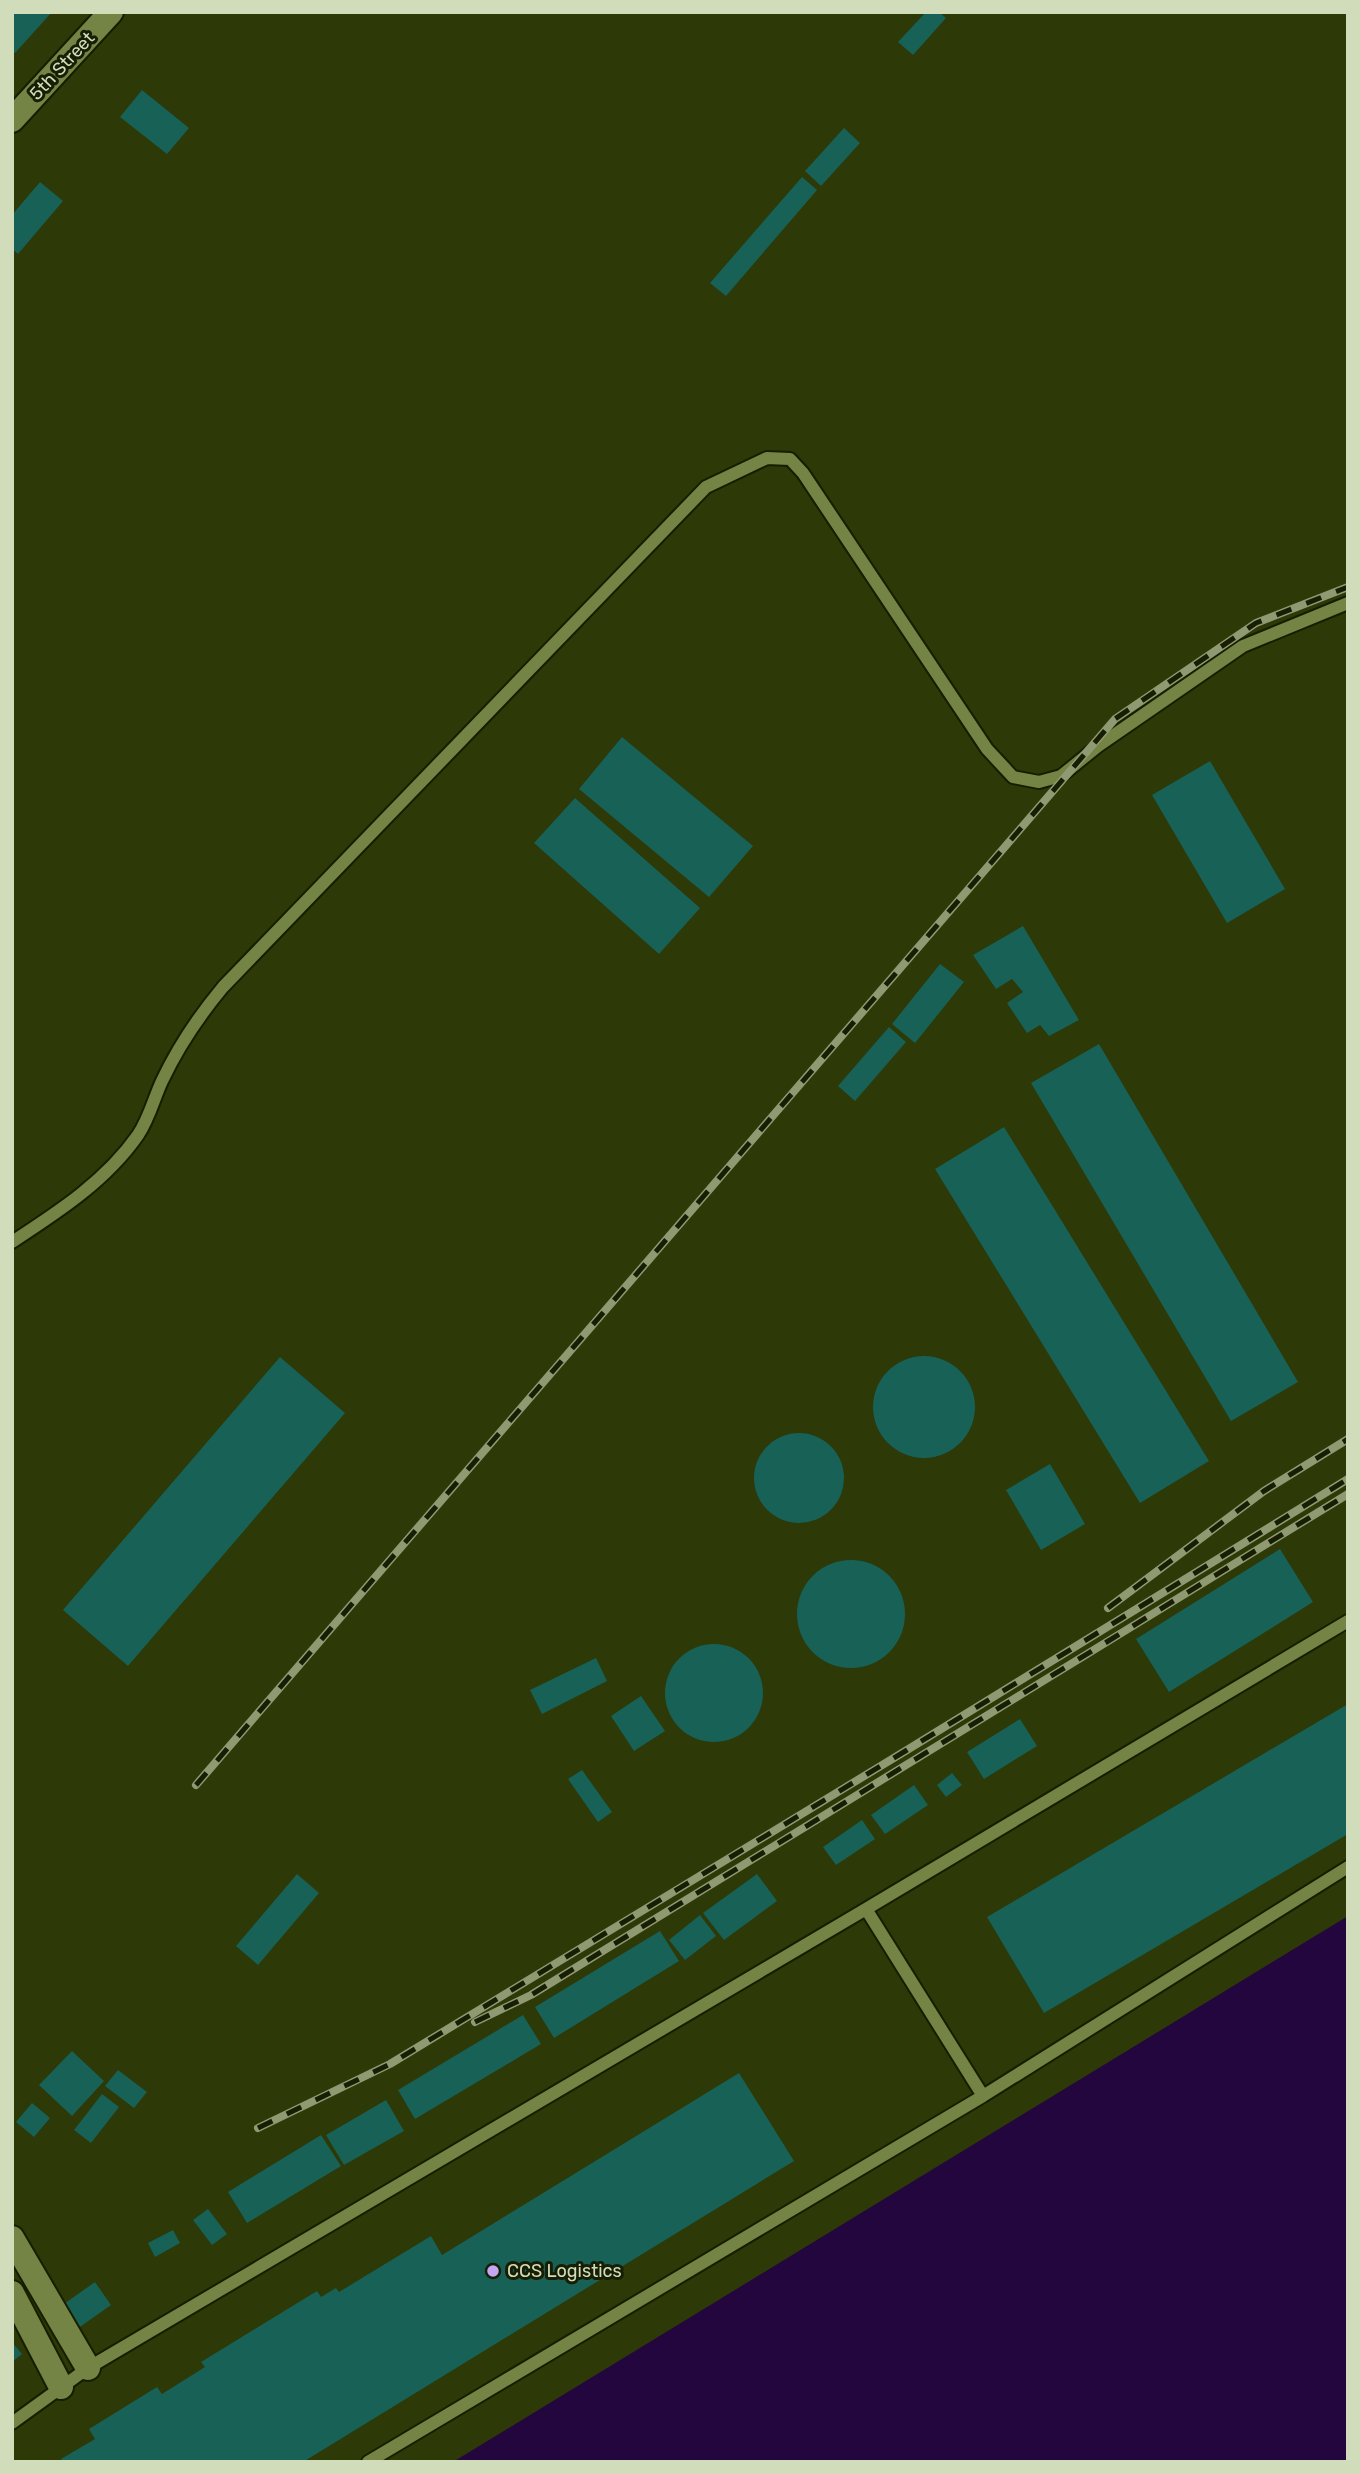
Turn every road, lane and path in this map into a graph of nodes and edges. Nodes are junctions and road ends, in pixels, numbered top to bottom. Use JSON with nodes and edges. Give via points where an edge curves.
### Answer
{"nodes":[{"id":1,"x":111,"y":12,"type":"edge"},
{"id":2,"x":12,"y":120,"type":"edge"},
{"id":3,"x":1348,"y":603,"type":"edge"},
{"id":4,"x":12,"y":1242,"type":"edge"},
{"id":5,"x":1348,"y":1620,"type":"edge"},
{"id":6,"x":1348,"y":1867,"type":"edge"},
{"id":7,"x":866,"y":1909,"type":"junction"},
{"id":8,"x":983,"y":2096,"type":"junction"},
{"id":9,"x":12,"y":2238,"type":"edge"},
{"id":10,"x":12,"y":2293,"type":"edge"},
{"id":11,"x":88,"y":2368,"type":"junction"},
{"id":12,"x":61,"y":2388,"type":"junction"},
{"id":13,"x":12,"y":2423,"type":"edge"},
{"id":14,"x":368,"y":2462,"type":"edge"}],
"edges":[{"from":1,"to":2,"type":"street","name":"5th Street"},
{"from":3,"to":4,"type":"lane","via":[[1243,646],[1062,776],[1039,782],[1013,777],[987,749],[790,459],[767,458],[706,487],[223,987],[188,1032],[139,1133],[105,1174]]},
{"from":5,"to":7,"type":"lane"},
{"from":6,"to":8,"type":"lane"},
{"from":7,"to":8,"type":"lane"},
{"from":7,"to":11,"type":"lane"},
{"from":8,"to":14,"type":"lane"},
{"from":9,"to":11,"type":"street"},
{"from":10,"to":12,"type":"street"},
{"from":11,"to":12,"type":"lane"},
{"from":12,"to":13,"type":"lane"}]}
